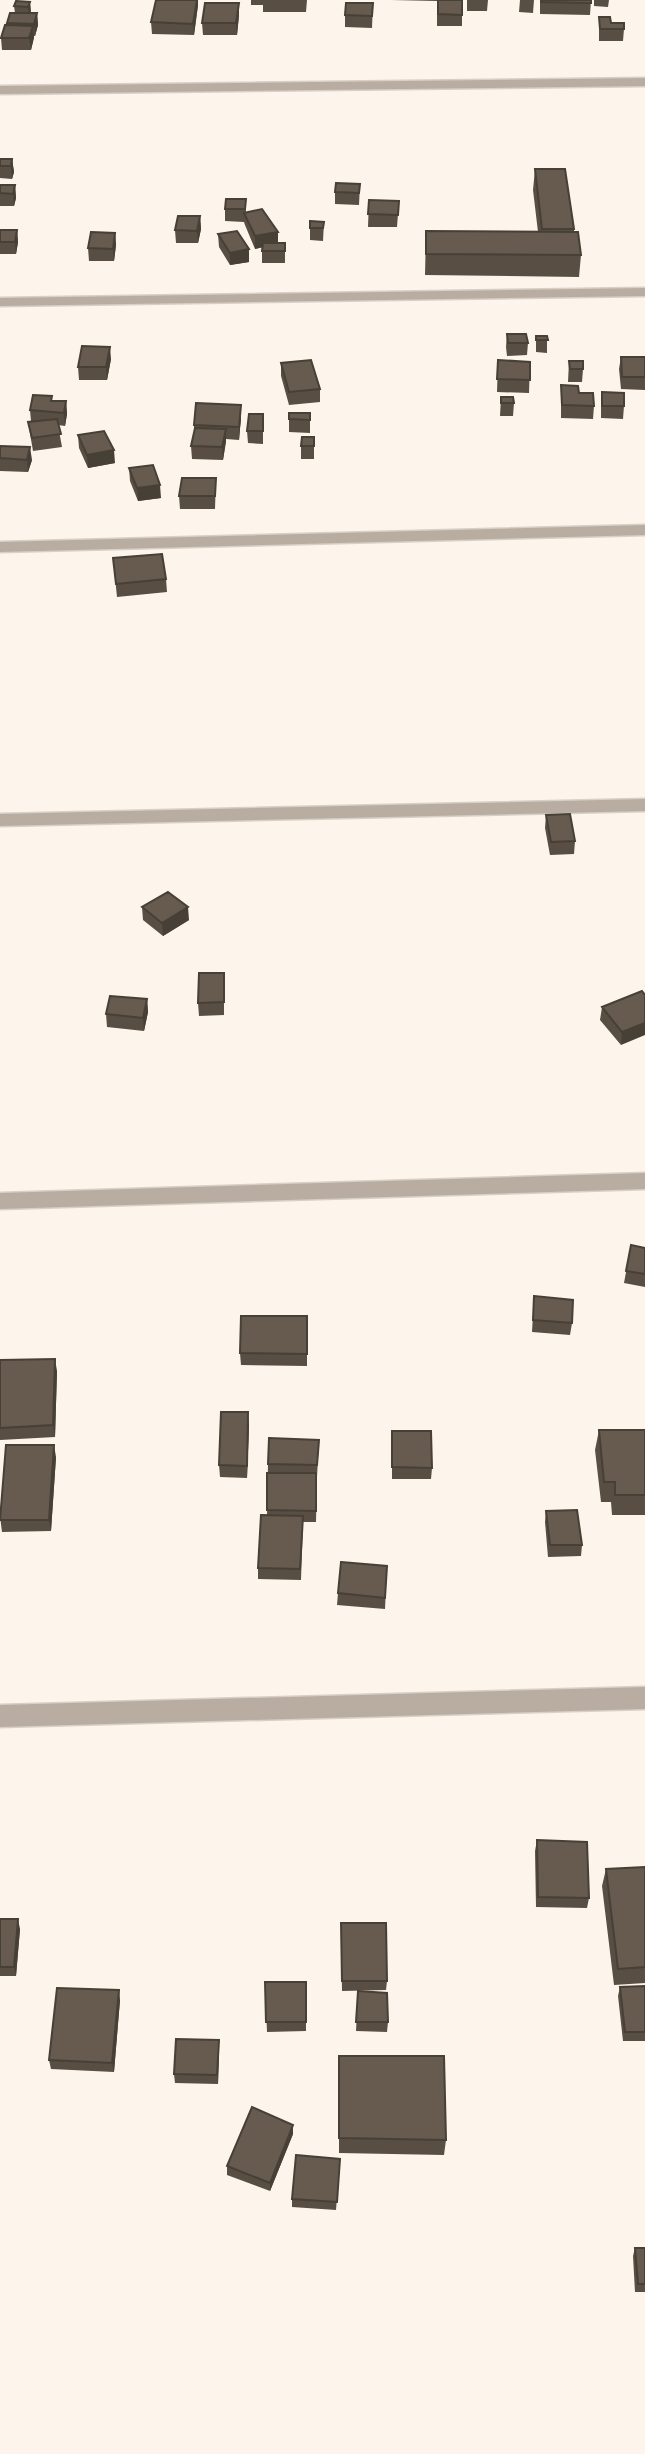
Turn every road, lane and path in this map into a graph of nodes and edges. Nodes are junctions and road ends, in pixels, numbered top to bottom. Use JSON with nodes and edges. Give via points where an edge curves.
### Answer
{"nodes":[{"id":1,"x":645,"y":82,"type":"edge"},
{"id":2,"x":0,"y":90,"type":"edge"},
{"id":3,"x":645,"y":292,"type":"edge"},
{"id":4,"x":0,"y":302,"type":"edge"},
{"id":5,"x":645,"y":530,"type":"edge"},
{"id":6,"x":0,"y":547,"type":"edge"},
{"id":7,"x":645,"y":805,"type":"edge"},
{"id":8,"x":0,"y":820,"type":"edge"},
{"id":9,"x":645,"y":1181,"type":"edge"},
{"id":10,"x":0,"y":1201,"type":"edge"},
{"id":11,"x":645,"y":1698,"type":"edge"},
{"id":12,"x":0,"y":1716,"type":"edge"}],
"edges":[{"from":1,"to":2,"type":"street"},
{"from":3,"to":4,"type":"street"},
{"from":5,"to":6,"type":"street"},
{"from":7,"to":8,"type":"street"},
{"from":9,"to":10,"type":"street"},
{"from":11,"to":12,"type":"street"}]}
